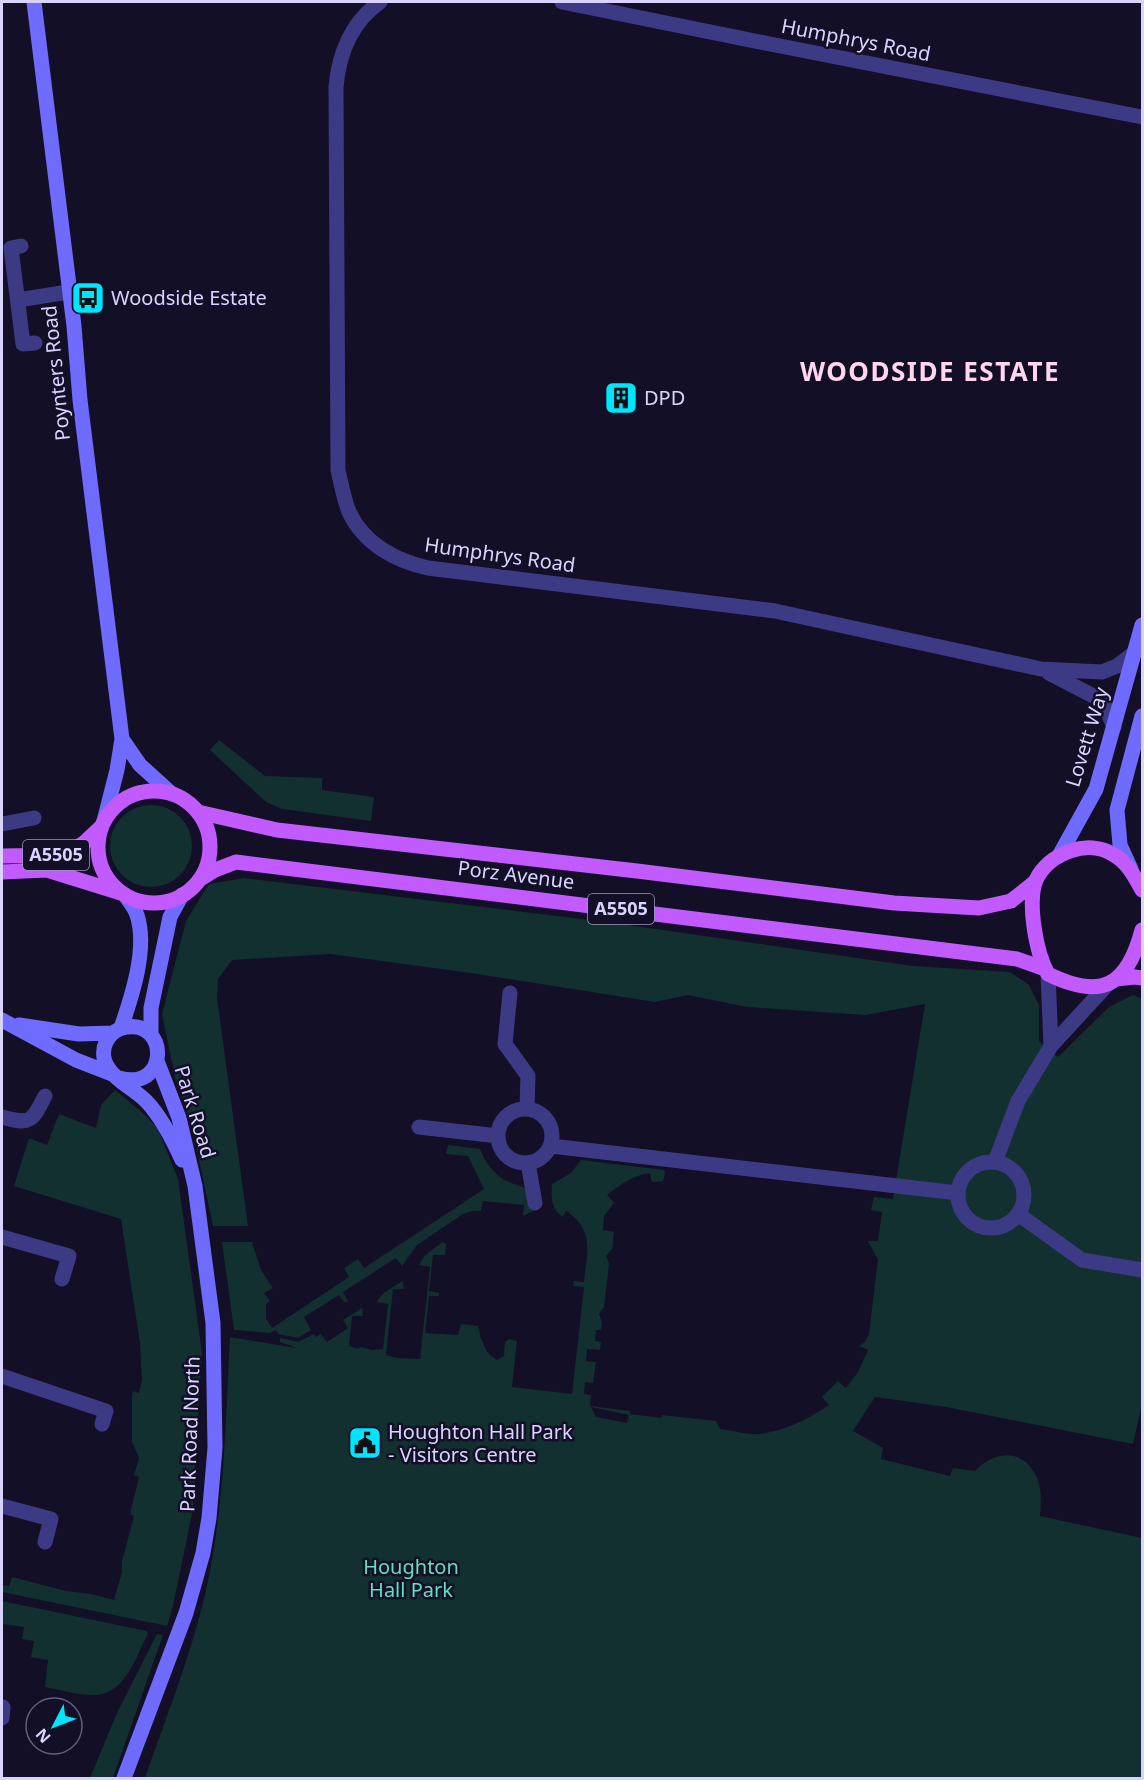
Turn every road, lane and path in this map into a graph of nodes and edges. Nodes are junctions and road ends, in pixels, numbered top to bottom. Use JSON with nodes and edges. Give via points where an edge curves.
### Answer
{"nodes":[{"id":1,"x":34,"y":2,"type":"edge"},
{"id":2,"x":380,"y":2,"type":"edge"},
{"id":3,"x":562,"y":2,"type":"edge"},
{"id":4,"x":1143,"y":117,"type":"edge"},
{"id":5,"x":21,"y":246,"type":"dead end"},
{"id":6,"x":69,"y":292,"type":"junction"},
{"id":7,"x":18,"y":300,"type":"junction"},
{"id":8,"x":35,"y":343,"type":"dead end"},
{"id":9,"x":1143,"y":625,"type":"edge"},
{"id":10,"x":1134,"y":653,"type":"junction"},
{"id":11,"x":1041,"y":669,"type":"junction"},
{"id":12,"x":1143,"y":716,"type":"edge"},
{"id":13,"x":1114,"y":727,"type":"junction"},
{"id":14,"x":122,"y":740,"type":"junction"},
{"id":15,"x":172,"y":794,"type":"junction"},
{"id":16,"x":198,"y":812,"type":"junction"},
{"id":17,"x":34,"y":818,"type":"dead end"},
{"id":18,"x":103,"y":824,"type":"junction"},
{"id":19,"x":2,"y":825,"type":"edge"},
{"id":20,"x":2,"y":856,"type":"edge"},
{"id":21,"x":1059,"y":856,"type":"junction"},
{"id":22,"x":1131,"y":870,"type":"junction"},
{"id":23,"x":2,"y":872,"type":"edge"},
{"id":24,"x":199,"y":880,"type":"junction"},
{"id":25,"x":1035,"y":882,"type":"junction"},
{"id":26,"x":1143,"y":890,"type":"edge"},
{"id":27,"x":124,"y":894,"type":"junction"},
{"id":28,"x":182,"y":895,"type":"junction"},
{"id":29,"x":1143,"y":930,"type":"edge"},
{"id":30,"x":1047,"y":972,"type":"junction"},
{"id":31,"x":1143,"y":978,"type":"edge"},
{"id":32,"x":1111,"y":982,"type":"junction"},
{"id":33,"x":510,"y":993,"type":"dead end"},
{"id":34,"x":4,"y":1021,"type":"edge"},
{"id":35,"x":117,"y":1031,"type":"junction"},
{"id":36,"x":151,"y":1035,"type":"junction"},
{"id":37,"x":1051,"y":1046,"type":"junction"},
{"id":38,"x":157,"y":1061,"type":"junction"},
{"id":39,"x":116,"y":1076,"type":"junction"},
{"id":40,"x":45,"y":1096,"type":"dead end"},
{"id":41,"x":527,"y":1109,"type":"junction"},
{"id":42,"x":2,"y":1117,"type":"edge"},
{"id":43,"x":419,"y":1126,"type":"dead end"},
{"id":44,"x":498,"y":1136,"type":"junction"},
{"id":45,"x":551,"y":1146,"type":"junction"},
{"id":46,"x":995,"y":1162,"type":"junction"},
{"id":47,"x":528,"y":1163,"type":"junction"},
{"id":48,"x":195,"y":1186,"type":"junction"},
{"id":49,"x":958,"y":1193,"type":"junction"},
{"id":50,"x":535,"y":1203,"type":"dead end"},
{"id":51,"x":1018,"y":1214,"type":"junction"},
{"id":52,"x":2,"y":1237,"type":"edge"},
{"id":53,"x":1143,"y":1270,"type":"edge"},
{"id":54,"x":62,"y":1279,"type":"dead end"},
{"id":55,"x":2,"y":1376,"type":"edge"},
{"id":56,"x":102,"y":1424,"type":"dead end"},
{"id":57,"x":2,"y":1506,"type":"edge"},
{"id":58,"x":45,"y":1542,"type":"dead end"},
{"id":59,"x":2,"y":1707,"type":"edge"},
{"id":60,"x":2,"y":1718,"type":"edge"},
{"id":61,"x":124,"y":1779,"type":"edge"}],
"edges":[{"from":1,"to":6,"type":"street","name":"Poynters Road"},
{"from":2,"to":11,"type":"street","name":"Humphrys Road","via":[[355,25],[338,69],[336,87],[338,470],[349,512],[373,543],[393,556],[428,568],[775,611]]},
{"from":3,"to":4,"type":"street","name":"Humphrys Road"},
{"from":5,"to":7,"type":"street","via":[[12,248]]},
{"from":6,"to":7,"type":"street"},
{"from":6,"to":14,"type":"street","name":"Poynters Road"},
{"from":7,"to":8,"type":"street","via":[[23,344]]},
{"from":9,"to":10,"type":"street","name":"Lovett Way"},
{"from":10,"to":11,"type":"street","name":"Humphrys Road","via":[[1102,672]]},
{"from":10,"to":13,"type":"street","name":"Lovett Way"},
{"from":11,"to":13,"type":"street","name":"Humphrys Road","via":[[1103,701]]},
{"from":12,"to":22,"type":"street","via":[[1117,810],[1120,845]]},
{"from":13,"to":21,"type":"street","name":"Lovett Way","via":[[1096,789]]},
{"from":14,"to":15,"type":"street","name":"Poynters Road","via":[[140,765]]},
{"from":14,"to":18,"type":"street","name":"Poynters Road"},
{"from":15,"to":16,"type":"main road"},
{"from":15,"to":18,"type":"main road","via":[[140,792],[126,798],[113,808]]},
{"from":16,"to":24,"type":"main road","via":[[207,832],[209,853]]},
{"from":16,"to":25,"type":"main road","name":"Porz Avenue","number":"A5505","via":[[277,830],[894,903],[979,908],[1011,901]]},
{"from":17,"to":19,"type":"street"},
{"from":18,"to":20,"type":"main road","number":"A5505","via":[[84,843],[64,855]]},
{"from":18,"to":27,"type":"main road","via":[[98,842],[103,870]]},
{"from":21,"to":22,"type":"main road","via":[[1073,849],[1102,849]]},
{"from":21,"to":25,"type":"main road","number":"A5505"},
{"from":22,"to":26,"type":"main road"},
{"from":23,"to":27,"type":"main road","number":"A5505","via":[[47,870]]},
{"from":24,"to":28,"type":"main road"},
{"from":24,"to":30,"type":"main road","name":"Porz Avenue","number":"A5505","via":[[236,862],[1017,959]]},
{"from":25,"to":30,"type":"main road","via":[[1033,915],[1038,950]]},
{"from":27,"to":28,"type":"main road","via":[[153,903]]},
{"from":27,"to":35,"type":"street","via":[[137,915],[140,940],[136,983]]},
{"from":28,"to":36,"type":"street","via":[[170,917],[151,1008]]},
{"from":29,"to":32,"type":"main road","via":[[1129,966]]},
{"from":30,"to":32,"type":"main road","number":"A5505","via":[[1069,984],[1090,988]]},
{"from":30,"to":37,"type":"street"},
{"from":31,"to":32,"type":"main road","number":"A5505"},
{"from":32,"to":37,"type":"street"},
{"from":33,"to":41,"type":"street","via":[[505,1044],[528,1076]]},
{"from":34,"to":35,"type":"street","via":[[79,1034]]},
{"from":34,"to":39,"type":"street","via":[[76,1060]]},
{"from":35,"to":36,"type":"street","via":[[137,1027]]},
{"from":35,"to":39,"type":"street","via":[[104,1048],[104,1058]]},
{"from":36,"to":38,"type":"street","via":[[156,1043]]},
{"from":37,"to":46,"type":"street","via":[[1018,1101]]},
{"from":38,"to":39,"type":"street","via":[[153,1070],[138,1080]]},
{"from":38,"to":48,"type":"street","name":"Park Road","via":[[179,1118]]},
{"from":39,"to":48,"type":"street","name":"Park Road","via":[[147,1101],[171,1136]]},
{"from":40,"to":42,"type":"street","via":[[35,1116],[28,1120]]},
{"from":41,"to":44,"type":"street","via":[[504,1120]]},
{"from":41,"to":45,"type":"street","via":[[548,1121],[553,1137]]},
{"from":43,"to":44,"type":"street"},
{"from":44,"to":47,"type":"street","via":[[504,1153]]},
{"from":45,"to":47,"type":"street","via":[[542,1158]]},
{"from":45,"to":49,"type":"street"},
{"from":46,"to":49,"type":"street","via":[[966,1173]]},
{"from":46,"to":51,"type":"street","via":[[1015,1172],[1022,1182],[1023,1204]]},
{"from":47,"to":50,"type":"street"},
{"from":48,"to":61,"type":"street","name":"Park Road North","via":[[213,1323],[215,1448],[209,1518],[186,1612]]},
{"from":49,"to":51,"type":"street","via":[[964,1213],[980,1226],[1001,1227]]},
{"from":51,"to":53,"type":"street","via":[[1082,1260]]},
{"from":52,"to":54,"type":"street","via":[[69,1256]]},
{"from":55,"to":56,"type":"street","via":[[106,1411]]},
{"from":57,"to":58,"type":"street","via":[[51,1519]]},
{"from":59,"to":60,"type":"street"}]}
